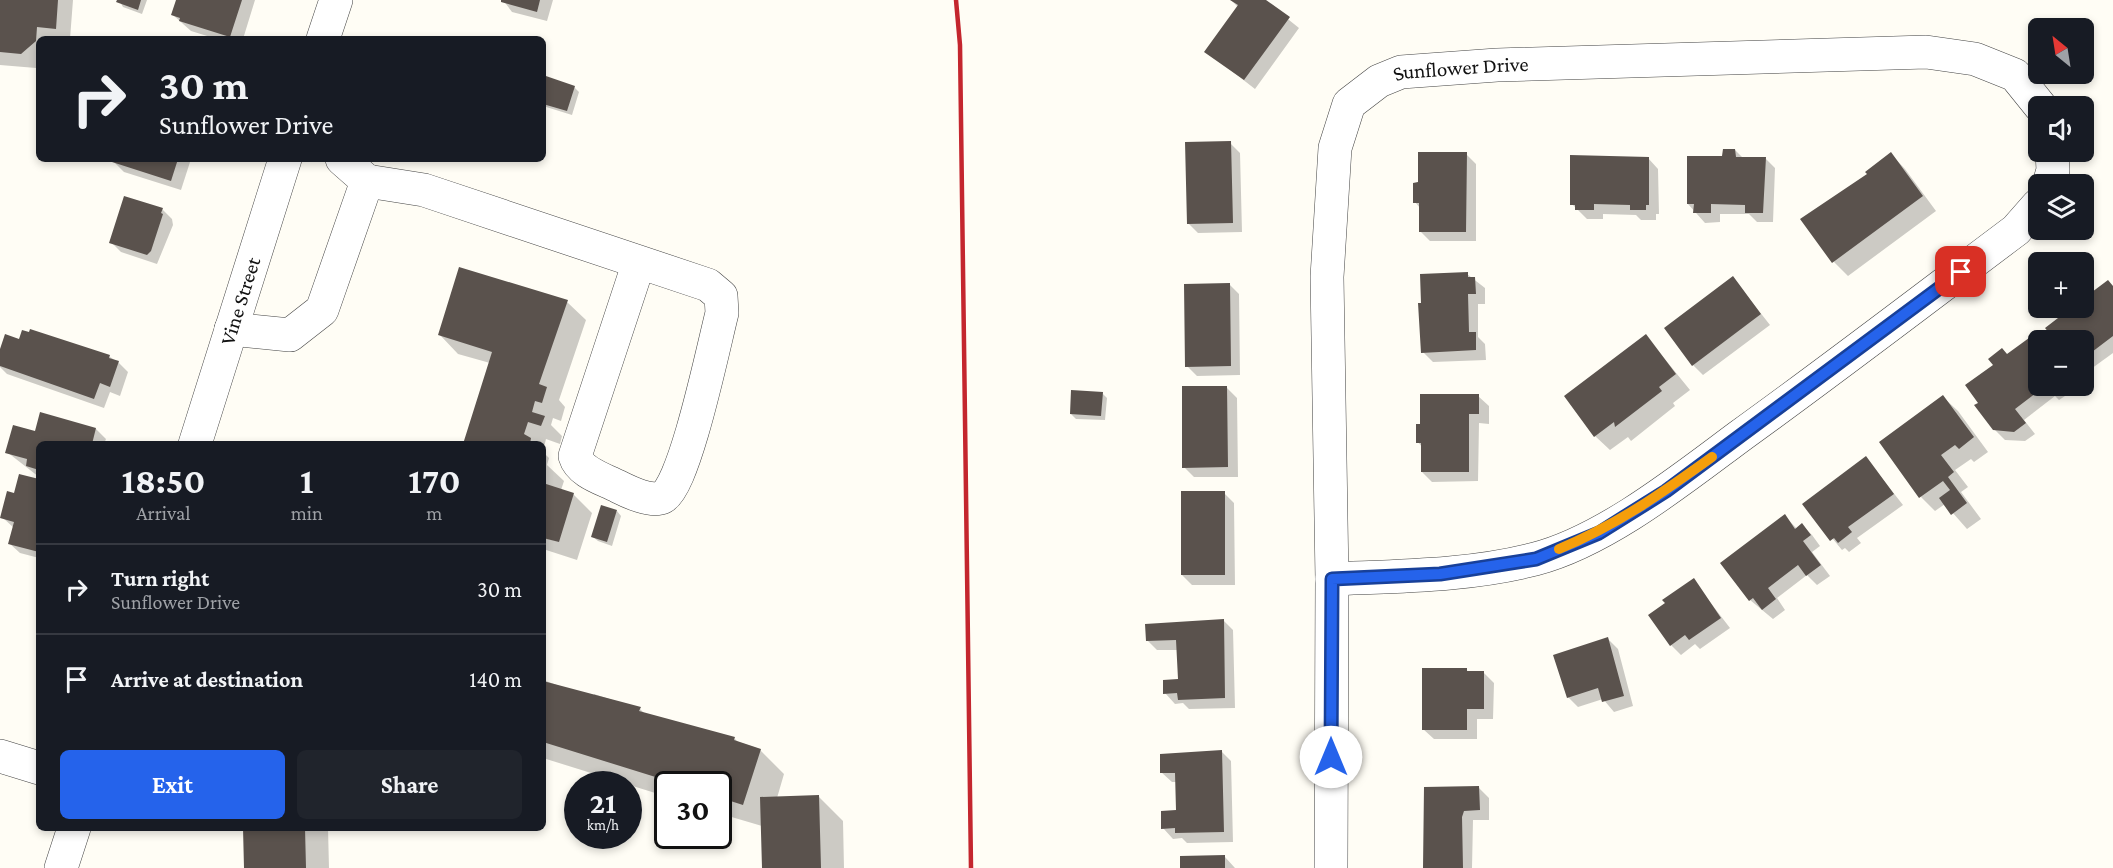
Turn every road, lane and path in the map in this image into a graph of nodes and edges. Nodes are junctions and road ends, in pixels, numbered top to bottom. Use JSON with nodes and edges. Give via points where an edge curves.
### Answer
{"nodes":[{"id":1,"x":336,"y":0,"type":"edge"},
{"id":2,"x":324,"y":36,"type":"edge"},
{"id":3,"x":2032,"y":96,"type":"edge"},
{"id":4,"x":284,"y":162,"type":"edge"},
{"id":5,"x":345,"y":162,"type":"edge"},
{"id":6,"x":367,"y":181,"type":"junction"},
{"id":7,"x":2028,"y":216,"type":"edge"},
{"id":8,"x":639,"y":262,"type":"junction"},
{"id":9,"x":231,"y":329,"type":"junction"},
{"id":10,"x":196,"y":441,"type":"edge"},
{"id":11,"x":1332,"y":579,"type":"junction"},
{"id":12,"x":0,"y":756,"type":"edge"},
{"id":13,"x":36,"y":767,"type":"edge"},
{"id":14,"x":73,"y":831,"type":"edge"},
{"id":15,"x":61,"y":868,"type":"edge"},
{"id":16,"x":1331,"y":868,"type":"edge"}],
"edges":[{"from":1,"to":2,"type":"street"},
{"from":3,"to":11,"type":"street","name":"Sunflower Drive","via":[[2014,75],[1975,59],[1926,52],[1497,65],[1401,72],[1379,81],[1349,104],[1335,148],[1328,277]]},
{"from":4,"to":9,"type":"street","name":"Vine Street"},
{"from":5,"to":6,"type":"street"},
{"from":6,"to":8,"type":"street","via":[[424,190]]},
{"from":6,"to":9,"type":"street","via":[[322,310],[290,335]]},
{"from":7,"to":11,"type":"street","via":[[2016,230],[1815,382],[1666,491],[1599,533],[1536,559],[1440,574]]},
{"from":8,"to":8,"type":"street","via":[[708,285],[721,296],[722,314],[685,457],[662,498],[627,491],[582,468],[575,456]]},
{"from":9,"to":10,"type":"street","name":"Vine Street"},
{"from":11,"to":16,"type":"street","name":"Sunflower Drive"},
{"from":12,"to":13,"type":"street"},
{"from":14,"to":15,"type":"street"}]}
